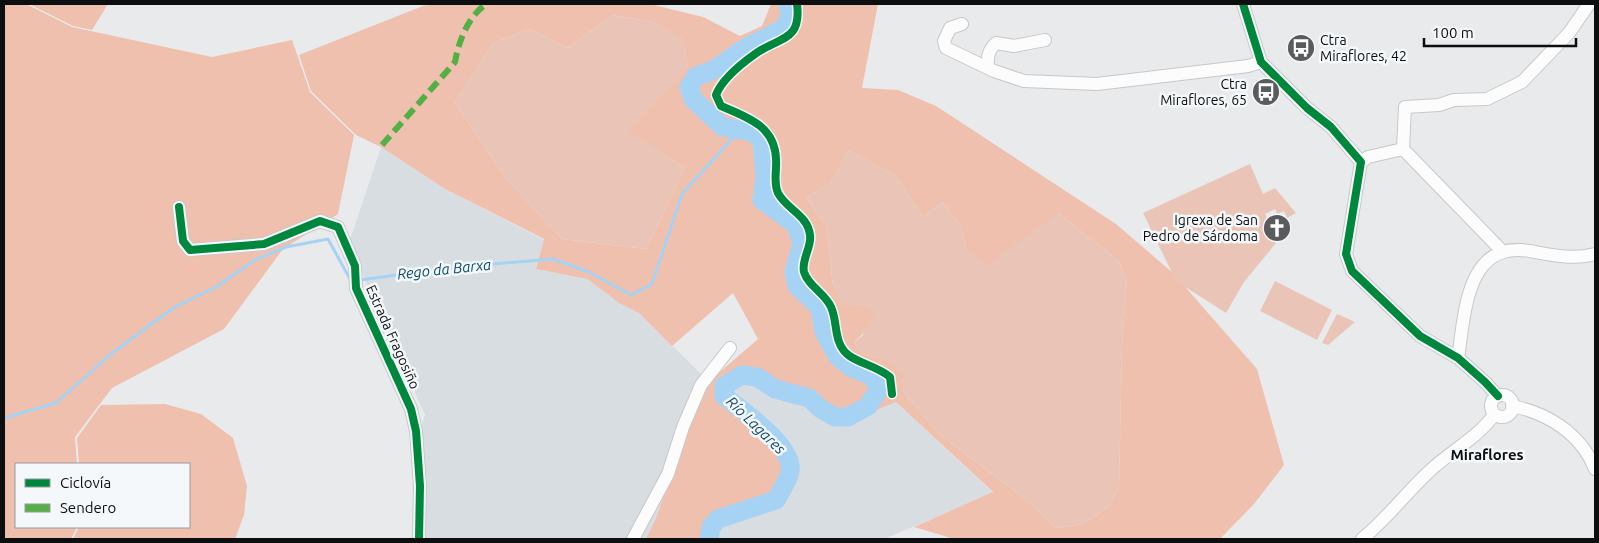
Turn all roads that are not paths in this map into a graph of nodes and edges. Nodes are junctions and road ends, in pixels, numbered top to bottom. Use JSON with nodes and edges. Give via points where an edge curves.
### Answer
{"nodes":[{"id":1,"x":1243,"y":4,"type":"edge"},
{"id":2,"x":1589,"y":4,"type":"edge"},
{"id":3,"x":962,"y":24,"type":"dead end"},
{"id":4,"x":1045,"y":40,"type":"dead end"},
{"id":5,"x":1261,"y":62,"type":"junction"},
{"id":6,"x":988,"y":66,"type":"junction"},
{"id":7,"x":1403,"y":149,"type":"junction"},
{"id":8,"x":1362,"y":162,"type":"junction"},
{"id":9,"x":179,"y":207,"type":"dead end"},
{"id":10,"x":1503,"y":252,"type":"junction"},
{"id":11,"x":1595,"y":254,"type":"edge"},
{"id":12,"x":730,"y":348,"type":"dead end"},
{"id":13,"x":1458,"y":358,"type":"junction"},
{"id":14,"x":1498,"y":396,"type":"junction"},
{"id":15,"x":1512,"y":406,"type":"junction"},
{"id":16,"x":1494,"y":415,"type":"junction"},
{"id":17,"x":1594,"y":464,"type":"edge"},
{"id":18,"x":419,"y":539,"type":"edge"},
{"id":19,"x":633,"y":539,"type":"edge"},
{"id":20,"x":1362,"y":539,"type":"edge"}],
"edges":[{"from":1,"to":5,"type":"street"},
{"from":2,"to":7,"type":"street","via":[[1569,33],[1522,82],[1487,99],[1405,107]]},
{"from":3,"to":6,"type":"street","via":[[950,28],[944,41],[946,48]]},
{"from":4,"to":6,"type":"street","via":[[1014,46],[996,43],[989,53]]},
{"from":5,"to":6,"type":"street","via":[[1097,84],[1024,81]]},
{"from":5,"to":8,"type":"street","via":[[1307,108],[1331,126]]},
{"from":7,"to":8,"type":"street","via":[[1368,157]]},
{"from":7,"to":10,"type":"street"},
{"from":8,"to":13,"type":"street","via":[[1347,244],[1348,263],[1358,278],[1420,336]]},
{"from":9,"to":18,"type":"street","name":"Estrada Fragosiño","via":[[183,241],[190,250],[264,244],[320,221],[338,227],[355,266],[356,288],[411,409],[420,486]]},
{"from":10,"to":11,"type":"street","via":[[1513,248],[1566,256]]},
{"from":10,"to":13,"type":"street","via":[[1487,261],[1475,275]]},
{"from":12,"to":19,"type":"street","via":[[701,384],[668,474]]},
{"from":13,"to":14,"type":"street"},
{"from":14,"to":15,"type":"street","via":[[1506,396]]},
{"from":14,"to":16,"type":"street","via":[[1491,405]]},
{"from":15,"to":16,"type":"street","via":[[1507,416]]},
{"from":15,"to":17,"type":"street","via":[[1532,410],[1553,420],[1581,446]]},
{"from":16,"to":20,"type":"street","via":[[1435,466]]}]}
